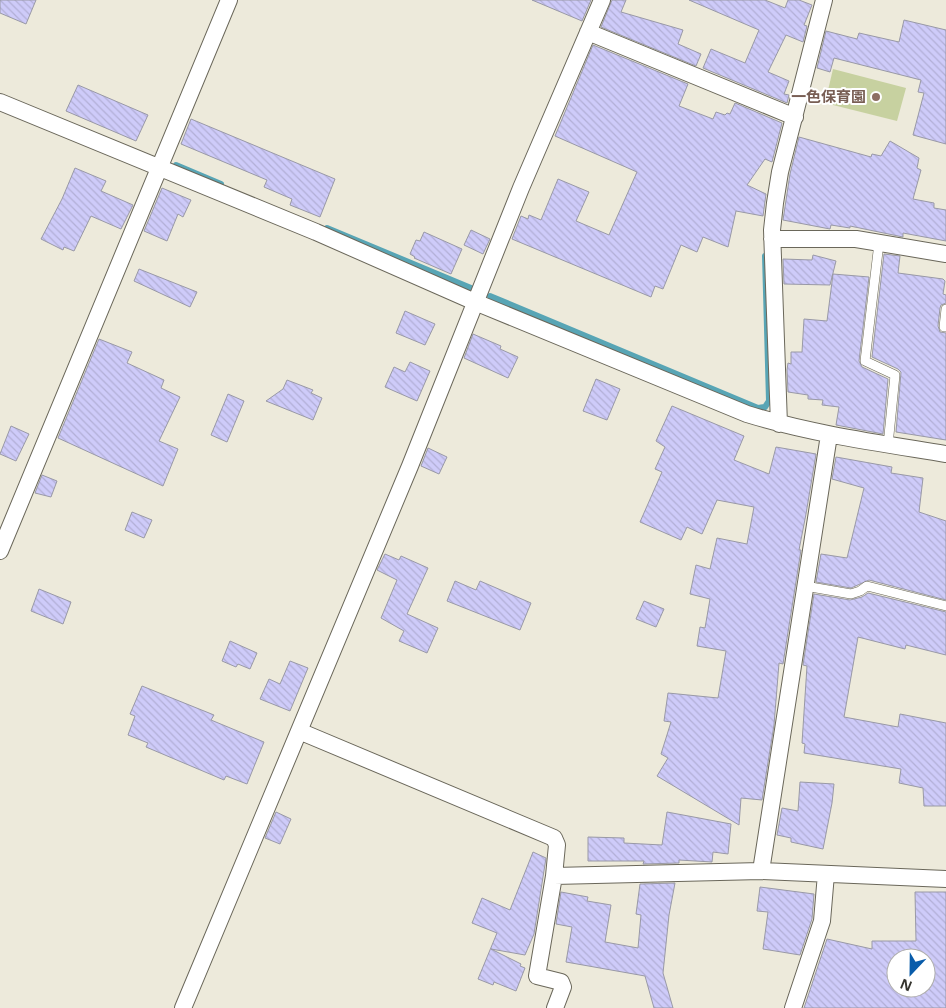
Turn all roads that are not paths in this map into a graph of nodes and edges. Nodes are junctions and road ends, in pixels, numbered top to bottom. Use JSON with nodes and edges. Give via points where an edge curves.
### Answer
{"nodes":[{"id":1,"x":229,"y":0,"type":"edge"},
{"id":2,"x":602,"y":0,"type":"edge"},
{"id":3,"x":822,"y":1,"type":"edge"},
{"id":4,"x":588,"y":32,"type":"junction"},
{"id":5,"x":0,"y":102,"type":"edge"},
{"id":6,"x":795,"y":116,"type":"junction"},
{"id":7,"x":160,"y":168,"type":"junction"},
{"id":8,"x":772,"y":239,"type":"junction"},
{"id":9,"x":880,"y":243,"type":"junction"},
{"id":10,"x":946,"y":254,"type":"edge"},
{"id":11,"x":475,"y":302,"type":"junction"},
{"id":12,"x":946,"y":309,"type":"edge"},
{"id":13,"x":946,"y":327,"type":"edge"},
{"id":14,"x":779,"y":424,"type":"junction"},
{"id":15,"x":829,"y":435,"type":"junction"},
{"id":16,"x":888,"y":445,"type":"junction"},
{"id":17,"x":946,"y":454,"type":"edge"},
{"id":18,"x":0,"y":551,"type":"edge"},
{"id":19,"x":805,"y":586,"type":"junction"},
{"id":20,"x":946,"y":606,"type":"edge"},
{"id":21,"x":300,"y":731,"type":"junction"},
{"id":22,"x":761,"y":871,"type":"junction"},
{"id":23,"x":826,"y":874,"type":"junction"},
{"id":24,"x":554,"y":876,"type":"junction"},
{"id":25,"x":946,"y":879,"type":"edge"},
{"id":26,"x":183,"y":1008,"type":"edge"},
{"id":27,"x":555,"y":1008,"type":"edge"},
{"id":28,"x":793,"y":1008,"type":"edge"}],
"edges":[{"from":1,"to":7,"type":"street"},
{"from":2,"to":4,"type":"street"},
{"from":3,"to":6,"type":"street"},
{"from":4,"to":6,"type":"street"},
{"from":4,"to":11,"type":"street"},
{"from":5,"to":7,"type":"street"},
{"from":6,"to":8,"type":"street","via":[[780,172]]},
{"from":7,"to":11,"type":"street"},
{"from":7,"to":18,"type":"street"},
{"from":8,"to":9,"type":"street","via":[[856,239]]},
{"from":8,"to":14,"type":"street"},
{"from":9,"to":10,"type":"street"},
{"from":9,"to":16,"type":"lane","via":[[865,360],[895,375]]},
{"from":11,"to":14,"type":"street","via":[[747,414]]},
{"from":11,"to":21,"type":"street"},
{"from":12,"to":13,"type":"lane"},
{"from":14,"to":15,"type":"street"},
{"from":15,"to":16,"type":"street"},
{"from":15,"to":19,"type":"street"},
{"from":16,"to":17,"type":"street"},
{"from":19,"to":20,"type":"lane","via":[[851,594],[867,586]]},
{"from":19,"to":22,"type":"street"},
{"from":21,"to":24,"type":"street","via":[[554,838],[557,846]]},
{"from":21,"to":26,"type":"street"},
{"from":22,"to":23,"type":"street"},
{"from":22,"to":24,"type":"street"},
{"from":23,"to":25,"type":"street"},
{"from":23,"to":28,"type":"street","via":[[822,921]]},
{"from":24,"to":27,"type":"street","via":[[537,976],[561,982],[563,987]]}]}
